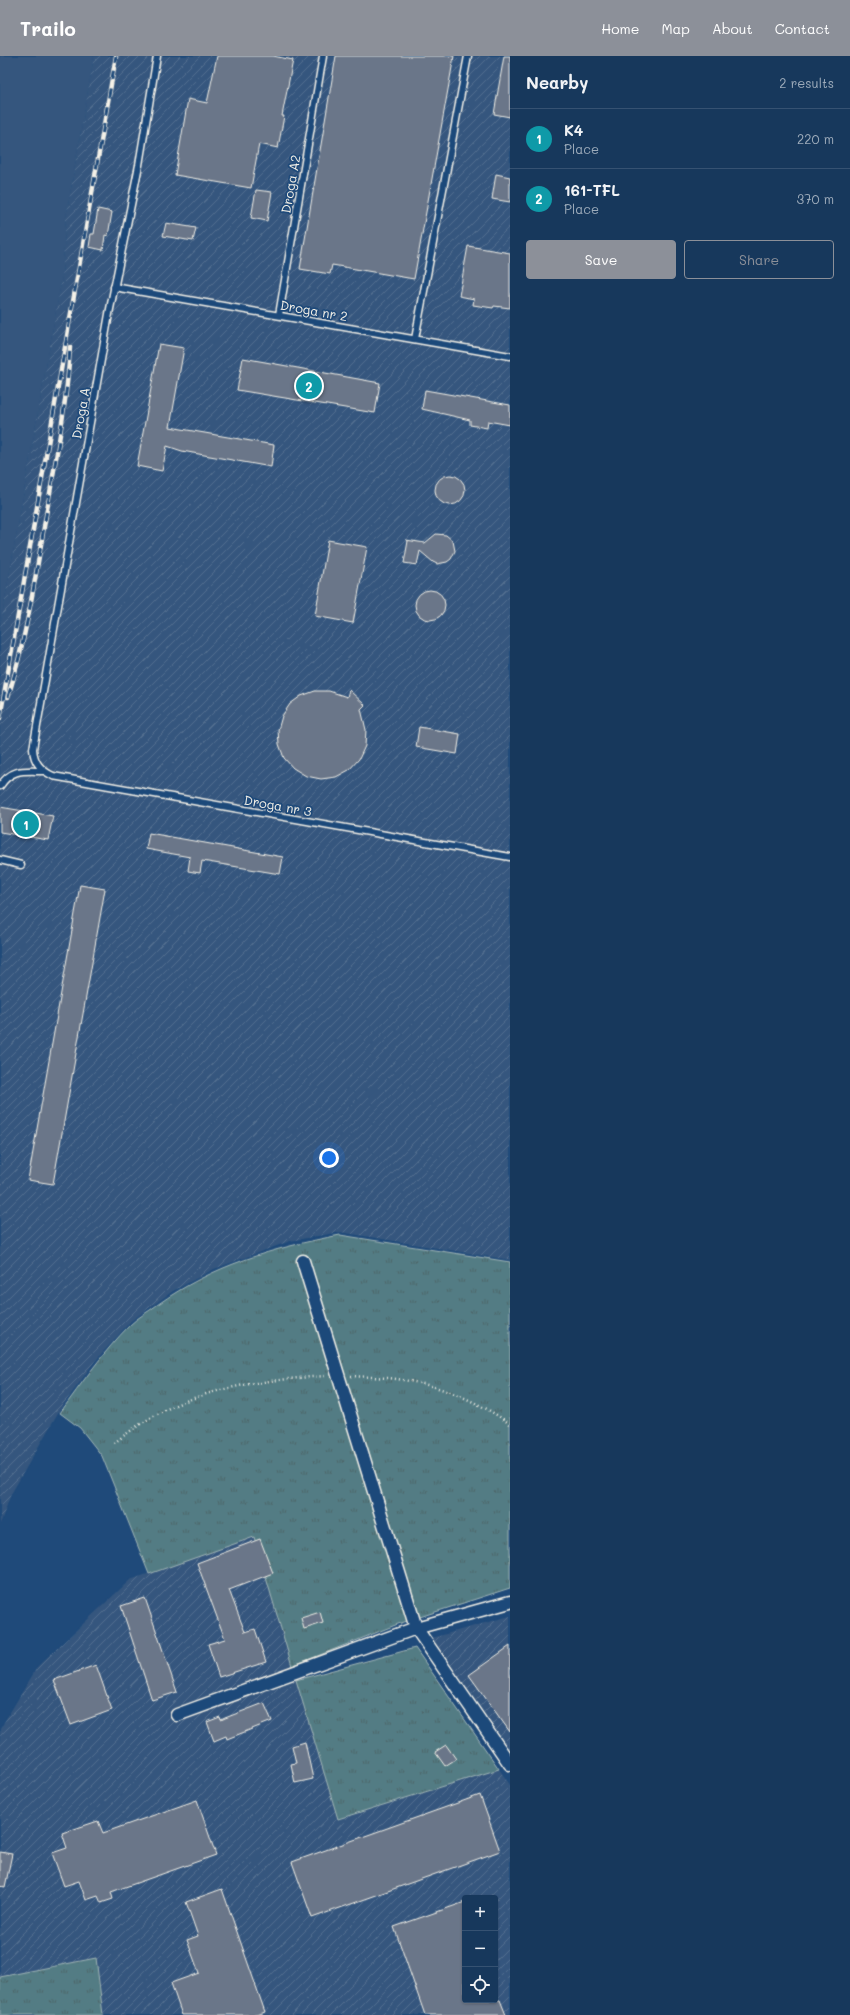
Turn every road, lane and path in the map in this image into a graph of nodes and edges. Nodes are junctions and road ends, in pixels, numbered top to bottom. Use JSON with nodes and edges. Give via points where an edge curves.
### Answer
{"nodes":[{"id":1,"x":157,"y":56,"type":"edge"},
{"id":2,"x":322,"y":56,"type":"edge"},
{"id":3,"x":468,"y":56,"type":"edge"},
{"id":4,"x":114,"y":287,"type":"junction"},
{"id":5,"x":279,"y":315,"type":"junction"},
{"id":6,"x":415,"y":339,"type":"junction"},
{"id":7,"x":510,"y":356,"type":"edge"},
{"id":8,"x":43,"y":771,"type":"junction"},
{"id":9,"x":0,"y":786,"type":"edge"},
{"id":10,"x":510,"y":857,"type":"edge"},
{"id":11,"x":0,"y":860,"type":"edge"},
{"id":12,"x":21,"y":865,"type":"dead end"},
{"id":13,"x":303,"y":1261,"type":"dead end"},
{"id":14,"x":338,"y":1375,"type":"junction"},
{"id":15,"x":510,"y":1424,"type":"edge"},
{"id":16,"x":114,"y":1443,"type":"dead end"},
{"id":17,"x":510,"y":1602,"type":"edge"},
{"id":18,"x":416,"y":1628,"type":"junction"},
{"id":19,"x":177,"y":1715,"type":"dead end"},
{"id":20,"x":510,"y":1764,"type":"edge"}],
"edges":[{"from":1,"to":4,"type":"lane","name":"Droga A","via":[[139,165]]},
{"from":2,"to":5,"type":"lane","name":"Droga A2"},
{"from":3,"to":6,"type":"lane"},
{"from":4,"to":5,"type":"lane","name":"Droga nr 2"},
{"from":4,"to":8,"type":"lane","name":"Droga A","via":[[33,749],[36,764]]},
{"from":5,"to":6,"type":"lane","name":"Droga nr 2"},
{"from":6,"to":7,"type":"lane","name":"Droga nr 2"},
{"from":8,"to":9,"type":"lane","name":"Droga nr 3","via":[[19,770],[6,778]]},
{"from":8,"to":10,"type":"lane","name":"Droga nr 3","via":[[67,779]]},
{"from":11,"to":12,"type":"lane"},
{"from":13,"to":14,"type":"street"},
{"from":14,"to":15,"type":"path","via":[[403,1380],[433,1387],[465,1398]]},
{"from":14,"to":16,"type":"path","via":[[233,1386],[186,1400],[147,1420]]},
{"from":14,"to":18,"type":"street"},
{"from":17,"to":18,"type":"street"},
{"from":18,"to":19,"type":"street"},
{"from":18,"to":20,"type":"street"}]}
